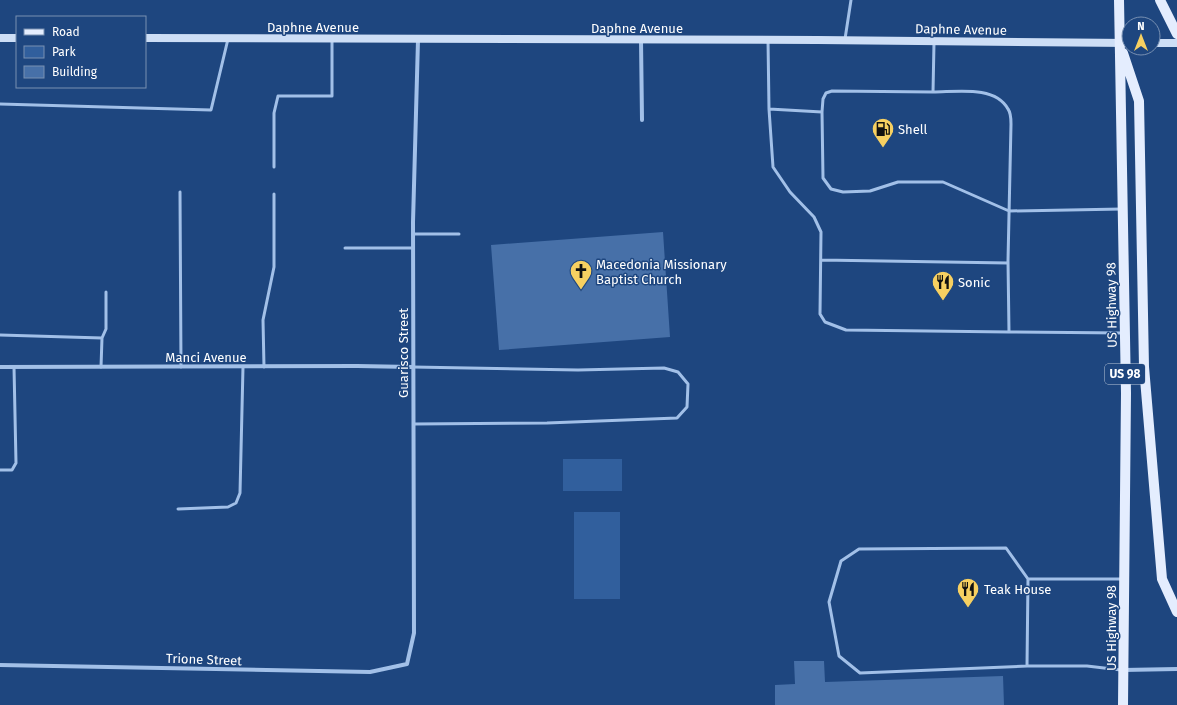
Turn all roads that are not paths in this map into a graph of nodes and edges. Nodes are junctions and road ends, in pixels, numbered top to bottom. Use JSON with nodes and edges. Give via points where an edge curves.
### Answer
{"nodes":[{"id":1,"x":851,"y":0,"type":"edge"},
{"id":2,"x":1119,"y":0,"type":"edge"},
{"id":3,"x":1160,"y":0,"type":"edge"},
{"id":4,"x":1121,"y":17,"type":"edge"},
{"id":5,"x":1177,"y":34,"type":"edge"},
{"id":6,"x":0,"y":38,"type":"edge"},
{"id":7,"x":16,"y":38,"type":"edge"},
{"id":8,"x":146,"y":38,"type":"edge"},
{"id":9,"x":228,"y":39,"type":"junction"},
{"id":10,"x":332,"y":39,"type":"junction"},
{"id":11,"x":418,"y":40,"type":"junction"},
{"id":12,"x":641,"y":40,"type":"junction"},
{"id":13,"x":768,"y":40,"type":"junction"},
{"id":14,"x":845,"y":40,"type":"junction"},
{"id":15,"x":934,"y":41,"type":"junction"},
{"id":16,"x":1121,"y":43,"type":"edge"},
{"id":17,"x":1161,"y":43,"type":"edge"},
{"id":18,"x":1177,"y":43,"type":"edge"},
{"id":19,"x":1124,"y":56,"type":"edge"},
{"id":20,"x":1127,"y":56,"type":"edge"},
{"id":21,"x":933,"y":92,"type":"junction"},
{"id":22,"x":0,"y":104,"type":"edge"},
{"id":23,"x":770,"y":109,"type":"junction"},
{"id":24,"x":822,"y":112,"type":"junction"},
{"id":25,"x":642,"y":120,"type":"dead end"},
{"id":26,"x":274,"y":168,"type":"dead end"},
{"id":27,"x":180,"y":192,"type":"dead end"},
{"id":28,"x":274,"y":194,"type":"dead end"},
{"id":29,"x":1122,"y":209,"type":"junction"},
{"id":30,"x":1009,"y":211,"type":"junction"},
{"id":31,"x":413,"y":234,"type":"junction"},
{"id":32,"x":459,"y":234,"type":"dead end"},
{"id":33,"x":345,"y":248,"type":"dead end"},
{"id":34,"x":413,"y":248,"type":"junction"},
{"id":35,"x":821,"y":260,"type":"junction"},
{"id":36,"x":1008,"y":263,"type":"junction"},
{"id":37,"x":106,"y":292,"type":"dead end"},
{"id":38,"x":1009,"y":332,"type":"junction"},
{"id":39,"x":1124,"y":333,"type":"junction"},
{"id":40,"x":0,"y":335,"type":"edge"},
{"id":41,"x":102,"y":338,"type":"junction"},
{"id":42,"x":0,"y":367,"type":"edge"},
{"id":43,"x":14,"y":367,"type":"junction"},
{"id":44,"x":101,"y":367,"type":"junction"},
{"id":45,"x":181,"y":367,"type":"junction"},
{"id":46,"x":244,"y":367,"type":"junction"},
{"id":47,"x":264,"y":367,"type":"junction"},
{"id":48,"x":412,"y":367,"type":"junction"},
{"id":49,"x":414,"y":424,"type":"junction"},
{"id":50,"x":0,"y":470,"type":"edge"},
{"id":51,"x":178,"y":509,"type":"dead end"},
{"id":52,"x":1028,"y":578,"type":"junction"},
{"id":53,"x":1124,"y":578,"type":"junction"},
{"id":54,"x":1177,"y":612,"type":"edge"},
{"id":55,"x":407,"y":664,"type":"joint"},
{"id":56,"x":0,"y":665,"type":"edge"},
{"id":57,"x":1027,"y":666,"type":"junction"},
{"id":58,"x":1177,"y":669,"type":"edge"},
{"id":59,"x":1123,"y":670,"type":"junction"},
{"id":60,"x":1123,"y":705,"type":"edge"}],
"edges":[{"from":1,"to":14,"type":"lane"},
{"from":2,"to":4,"type":"main road","name":"US Highway 98","number":"US 98"},
{"from":3,"to":5,"type":"main road"},
{"from":6,"to":7,"type":"street"},
{"from":8,"to":9,"type":"street","name":"Daphne Avenue"},
{"from":9,"to":10,"type":"street","name":"Daphne Avenue"},
{"from":9,"to":22,"type":"lane","via":[[211,110]]},
{"from":10,"to":11,"type":"street","name":"Daphne Avenue"},
{"from":10,"to":26,"type":"lane","via":[[332,96],[278,96],[274,113]]},
{"from":11,"to":12,"type":"street","name":"Daphne Avenue"},
{"from":11,"to":31,"type":"street","name":"Guarisco Street"},
{"from":12,"to":13,"type":"street","name":"Daphne Avenue"},
{"from":12,"to":25,"type":"street"},
{"from":13,"to":14,"type":"street","name":"Daphne Avenue"},
{"from":13,"to":23,"type":"lane"},
{"from":14,"to":15,"type":"street","name":"Daphne Avenue"},
{"from":15,"to":16,"type":"street","name":"Daphne Avenue"},
{"from":15,"to":21,"type":"lane"},
{"from":17,"to":18,"type":"street"},
{"from":19,"to":29,"type":"main road","name":"US Highway 98","number":"US 98"},
{"from":20,"to":54,"type":"main road","number":"US 98","via":[[1139,101],[1144,367],[1162,578]]},
{"from":21,"to":24,"type":"lane","via":[[832,91],[826,93],[823,98]]},
{"from":21,"to":30,"type":"lane","via":[[992,94],[1002,100],[1009,110],[1012,124]]},
{"from":23,"to":24,"type":"lane"},
{"from":23,"to":35,"type":"lane","via":[[773,168],[790,192],[814,217],[821,232]]},
{"from":24,"to":30,"type":"lane","via":[[823,178],[831,188],[843,192],[870,191],[898,182],[943,182]]},
{"from":27,"to":45,"type":"lane"},
{"from":28,"to":47,"type":"lane","via":[[274,267],[263,320]]},
{"from":29,"to":30,"type":"lane"},
{"from":29,"to":39,"type":"main road","name":"US Highway 98","number":"US 98"},
{"from":30,"to":36,"type":"lane"},
{"from":31,"to":32,"type":"lane"},
{"from":31,"to":34,"type":"street","name":"Guarisco Street"},
{"from":33,"to":34,"type":"lane"},
{"from":34,"to":48,"type":"street","name":"Guarisco Street"},
{"from":35,"to":36,"type":"lane"},
{"from":35,"to":38,"type":"lane","via":[[820,314],[825,322],[832,326],[846,330]]},
{"from":36,"to":38,"type":"lane"},
{"from":37,"to":41,"type":"lane","via":[[106,328]]},
{"from":38,"to":39,"type":"lane"},
{"from":39,"to":53,"type":"main road","name":"US Highway 98","number":"US 98"},
{"from":40,"to":41,"type":"lane"},
{"from":41,"to":44,"type":"lane"},
{"from":42,"to":43,"type":"street","name":"Manci Avenue"},
{"from":43,"to":44,"type":"street","name":"Manci Avenue"},
{"from":43,"to":50,"type":"lane","via":[[16,463],[12,470]]},
{"from":44,"to":45,"type":"street","name":"Manci Avenue"},
{"from":45,"to":46,"type":"street","name":"Manci Avenue"},
{"from":46,"to":47,"type":"street","name":"Manci Avenue"},
{"from":46,"to":51,"type":"lane","via":[[240,493],[236,503],[228,507]]},
{"from":47,"to":48,"type":"street","name":"Manci Avenue"},
{"from":48,"to":49,"type":"street","name":"Guarisco Street"},
{"from":48,"to":49,"type":"lane","via":[[578,370],[664,368],[678,372],[688,384],[686,407],[676,418],[547,423]]},
{"from":49,"to":55,"type":"street","name":"Guarisco Street","via":[[414,633]]},
{"from":52,"to":53,"type":"lane"},
{"from":52,"to":57,"type":"lane"},
{"from":52,"to":57,"type":"lane","via":[[1006,548],[859,550],[841,561],[830,602],[840,656],[860,673]]},
{"from":53,"to":59,"type":"main road","name":"US Highway 98","number":"US 98"},
{"from":55,"to":56,"type":"street","name":"Trione Street","via":[[370,672]]},
{"from":57,"to":59,"type":"lane","via":[[1087,666]]},
{"from":58,"to":59,"type":"street"},
{"from":59,"to":60,"type":"main road","name":"US Highway 98","number":"US 98"}]}
